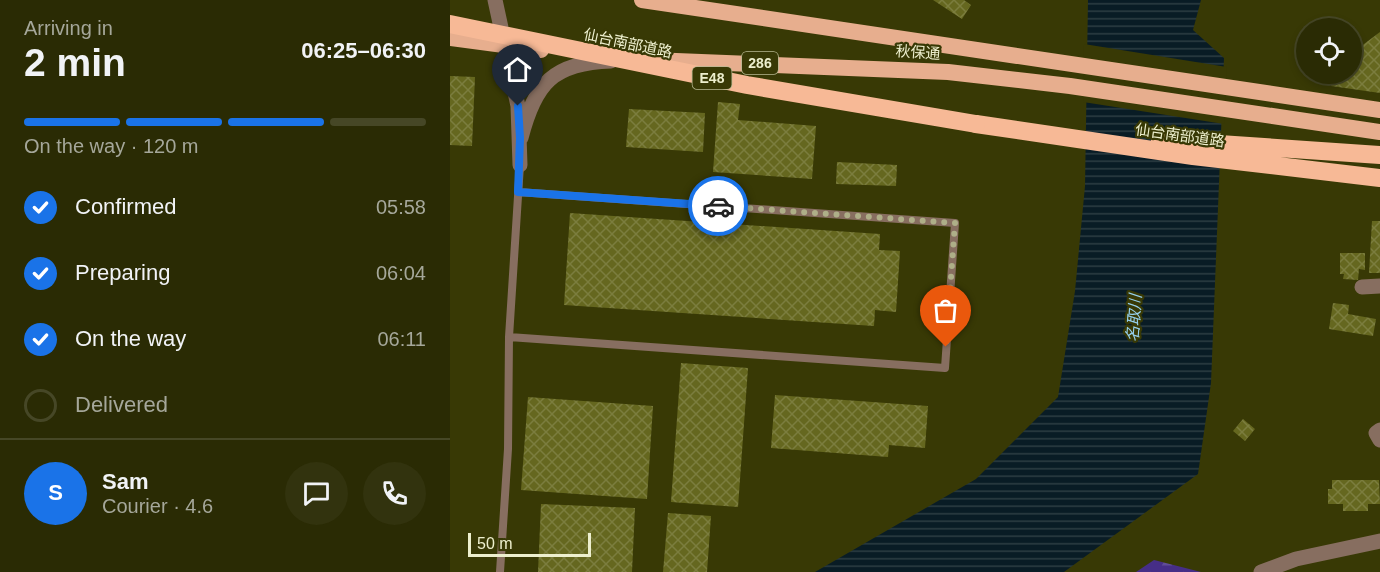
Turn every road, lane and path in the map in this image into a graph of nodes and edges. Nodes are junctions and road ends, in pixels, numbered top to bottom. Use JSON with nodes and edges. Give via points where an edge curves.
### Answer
{"nodes":[{"id":1,"x":495,"y":0,"type":"edge"},
{"id":2,"x":642,"y":0,"type":"edge"},
{"id":3,"x":450,"y":24,"type":"edge"},
{"id":4,"x":450,"y":38,"type":"edge"},
{"id":5,"x":506,"y":46,"type":"junction"},
{"id":6,"x":653,"y":60,"type":"junction"},
{"id":7,"x":1380,"y":110,"type":"edge"},
{"id":8,"x":976,"y":124,"type":"junction"},
{"id":9,"x":1380,"y":132,"type":"edge"},
{"id":10,"x":520,"y":138,"type":"junction"},
{"id":11,"x":1380,"y":155,"type":"edge"},
{"id":12,"x":519,"y":165,"type":"joint"},
{"id":13,"x":1380,"y":178,"type":"edge"},
{"id":14,"x":518,"y":192,"type":"junction"},
{"id":15,"x":1380,"y":286,"type":"edge"},
{"id":16,"x":1362,"y":287,"type":"dead end"},
{"id":17,"x":509,"y":337,"type":"junction"},
{"id":18,"x":1380,"y":429,"type":"edge"},
{"id":19,"x":1380,"y":440,"type":"edge"},
{"id":20,"x":1380,"y":541,"type":"edge"},
{"id":21,"x":500,"y":572,"type":"edge"},
{"id":22,"x":1262,"y":572,"type":"edge"}],
"edges":[{"from":1,"to":5,"type":"street"},
{"from":2,"to":7,"type":"highway","name":"秋保通"},
{"from":3,"to":8,"type":"highway","name":"仙台南部道路","number":"E48","bridge":true,"via":[[758,87]]},
{"from":4,"to":5,"type":"highway","name":"秋保通","number":"286"},
{"from":5,"to":6,"type":"highway","name":"秋保通","number":"286"},
{"from":5,"to":10,"type":"street"},
{"from":6,"to":9,"type":"highway","name":"秋保通","number":"286","via":[[901,69],[1070,87]]},
{"from":6,"to":10,"type":"street","via":[[597,62],[559,71],[537,92]]},
{"from":8,"to":11,"type":"highway","name":"仙台南部道路","number":"E48"},
{"from":8,"to":13,"type":"highway","name":"仙台南部道路","number":"E48"},
{"from":10,"to":12,"type":"street"},
{"from":12,"to":14,"type":"lane"},
{"from":14,"to":17,"type":"lane"},
{"from":14,"to":17,"type":"lane","via":[[955,223],[945,368]]},
{"from":15,"to":16,"type":"street"},
{"from":17,"to":21,"type":"lane","via":[[508,449]]},
{"from":18,"to":19,"type":"street","via":[[1376,433]]},
{"from":20,"to":22,"type":"street","via":[[1296,559]]}]}
